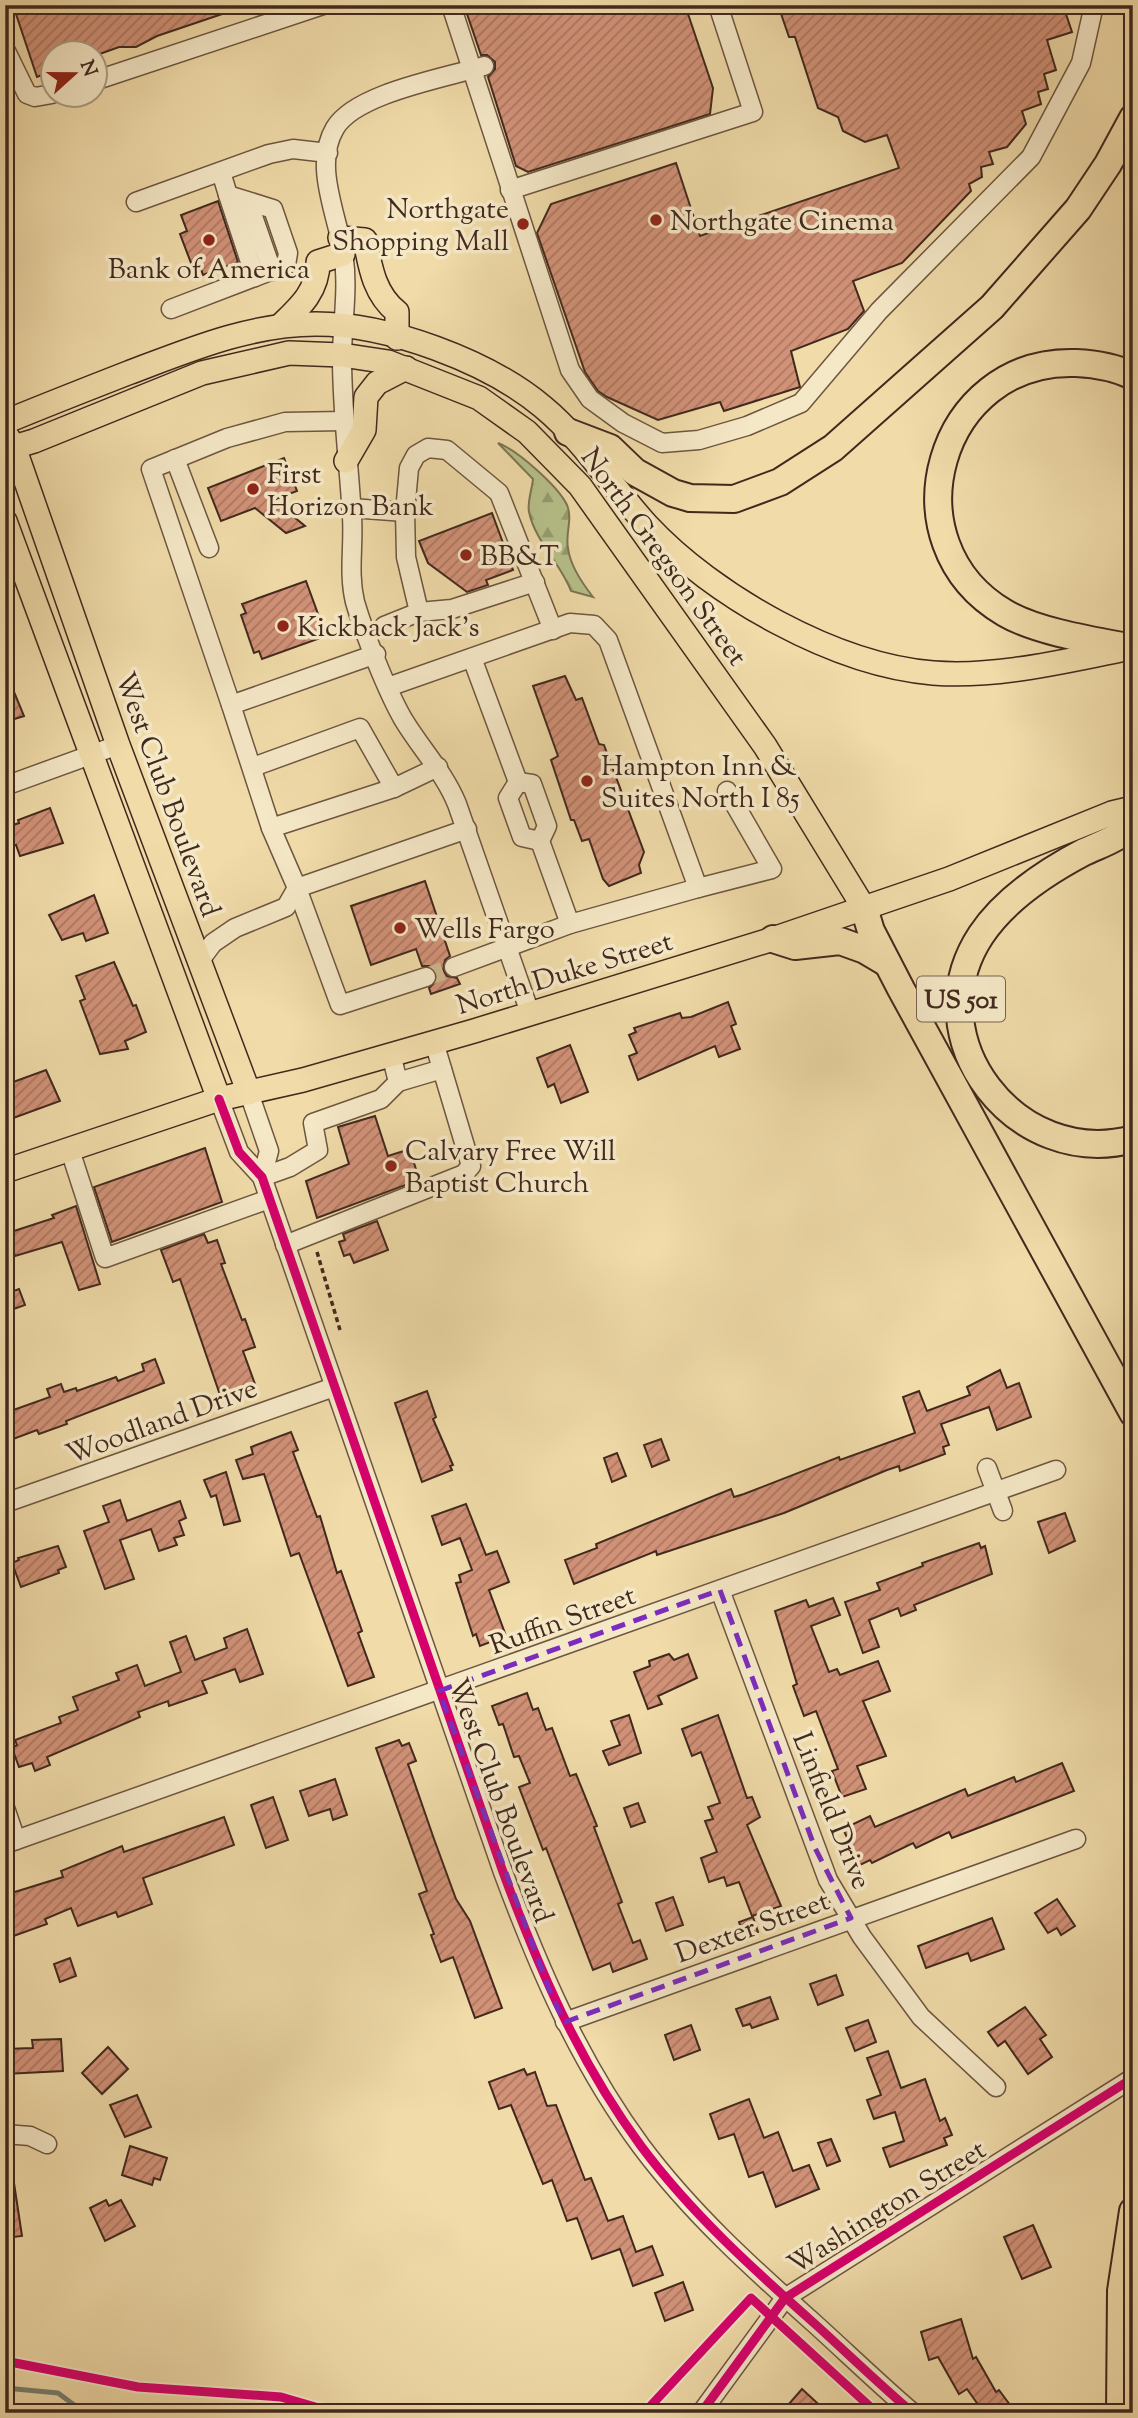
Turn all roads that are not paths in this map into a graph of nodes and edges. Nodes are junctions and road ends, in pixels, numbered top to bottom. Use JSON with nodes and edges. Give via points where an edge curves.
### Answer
{"nodes":[{"id":1,"x":323,"y":5,"type":"edge"},
{"id":2,"x":451,"y":5,"type":"edge"},
{"id":3,"x":719,"y":5,"type":"edge"},
{"id":4,"x":1094,"y":5,"type":"edge"},
{"id":5,"x":5,"y":49,"type":"edge"},
{"id":6,"x":478,"y":68,"type":"junction"},
{"id":7,"x":108,"y":76,"type":"edge"},
{"id":8,"x":38,"y":96,"type":"edge"},
{"id":9,"x":1133,"y":118,"type":"edge"},
{"id":10,"x":328,"y":153,"type":"junction"},
{"id":11,"x":221,"y":172,"type":"junction"},
{"id":12,"x":510,"y":190,"type":"junction"},
{"id":13,"x":243,"y":200,"type":"junction"},
{"id":14,"x":136,"y":202,"type":"dead end"},
{"id":15,"x":342,"y":246,"type":"junction"},
{"id":16,"x":268,"y":272,"type":"junction"},
{"id":17,"x":170,"y":309,"type":"dead end"},
{"id":18,"x":344,"y":325,"type":"junction"},
{"id":19,"x":280,"y":326,"type":"junction"},
{"id":20,"x":397,"y":338,"type":"junction"},
{"id":21,"x":342,"y":355,"type":"junction"},
{"id":22,"x":405,"y":368,"type":"junction"},
{"id":23,"x":1133,"y":376,"type":"edge"},
{"id":24,"x":344,"y":421,"type":"junction"},
{"id":25,"x":5,"y":422,"type":"edge"},
{"id":26,"x":568,"y":432,"type":"junction"},
{"id":27,"x":8,"y":442,"type":"edge"},
{"id":28,"x":175,"y":459,"type":"junction"},
{"id":29,"x":346,"y":461,"type":"junction"},
{"id":30,"x":351,"y":508,"type":"junction"},
{"id":31,"x":405,"y":512,"type":"junction"},
{"id":32,"x":5,"y":521,"type":"edge"},
{"id":33,"x":209,"y":548,"type":"dead end"},
{"id":34,"x":535,"y":582,"type":"junction"},
{"id":35,"x":419,"y":612,"type":"junction"},
{"id":36,"x":384,"y":626,"type":"dead end"},
{"id":37,"x":553,"y":629,"type":"junction"},
{"id":38,"x":1132,"y":648,"type":"edge"},
{"id":39,"x":376,"y":654,"type":"junction"},
{"id":40,"x":472,"y":658,"type":"junction"},
{"id":41,"x":388,"y":687,"type":"junction"},
{"id":42,"x":231,"y":705,"type":"junction"},
{"id":43,"x":118,"y":745,"type":"junction"},
{"id":44,"x":93,"y":754,"type":"junction"},
{"id":45,"x":438,"y":767,"type":"junction"},
{"id":46,"x":253,"y":768,"type":"junction"},
{"id":47,"x":517,"y":782,"type":"junction"},
{"id":48,"x":5,"y":786,"type":"edge"},
{"id":49,"x":394,"y":788,"type":"junction"},
{"id":50,"x":727,"y":791,"type":"dead end"},
{"id":51,"x":1133,"y":808,"type":"edge"},
{"id":52,"x":1133,"y":822,"type":"edge"},
{"id":53,"x":271,"y":828,"type":"junction"},
{"id":54,"x":467,"y":829,"type":"junction"},
{"id":55,"x":540,"y":841,"type":"junction"},
{"id":56,"x":297,"y":888,"type":"junction"},
{"id":57,"x":698,"y":888,"type":"junction"},
{"id":58,"x":864,"y":908,"type":"junction"},
{"id":59,"x":570,"y":924,"type":"junction"},
{"id":60,"x":774,"y":939,"type":"junction"},
{"id":61,"x":509,"y":949,"type":"junction"},
{"id":62,"x":198,"y":963,"type":"junction"},
{"id":63,"x":887,"y":963,"type":"junction"},
{"id":64,"x":454,"y":967,"type":"tunnel mouth"},
{"id":65,"x":426,"y":977,"type":"tunnel mouth"},
{"id":66,"x":530,"y":1013,"type":"junction"},
{"id":67,"x":435,"y":1042,"type":"junction"},
{"id":68,"x":391,"y":1054,"type":"junction"},
{"id":69,"x":443,"y":1069,"type":"junction"},
{"id":70,"x":398,"y":1082,"type":"junction"},
{"id":71,"x":249,"y":1093,"type":"junction"},
{"id":72,"x":219,"y":1099,"type":"junction"},
{"id":73,"x":1133,"y":1139,"type":"edge"},
{"id":74,"x":70,"y":1150,"type":"junction"},
{"id":75,"x":5,"y":1171,"type":"edge"},
{"id":76,"x":262,"y":1177,"type":"junction"},
{"id":77,"x":269,"y":1199,"type":"junction"},
{"id":78,"x":285,"y":1245,"type":"junction"},
{"id":79,"x":334,"y":1387,"type":"junction"},
{"id":80,"x":1133,"y":1413,"type":"edge"},
{"id":81,"x":987,"y":1468,"type":"dead end"},
{"id":82,"x":1056,"y":1471,"type":"dead end"},
{"id":83,"x":996,"y":1492,"type":"junction"},
{"id":84,"x":5,"y":1503,"type":"edge"},
{"id":85,"x":1003,"y":1511,"type":"dead end"},
{"id":86,"x":720,"y":1590,"type":"junction"},
{"id":87,"x":439,"y":1691,"type":"junction"},
{"id":88,"x":5,"y":1808,"type":"edge"},
{"id":89,"x":1076,"y":1839,"type":"dead end"},
{"id":90,"x":11,"y":1842,"type":"edge"},
{"id":91,"x":851,"y":1918,"type":"junction"},
{"id":92,"x":565,"y":2022,"type":"junction"},
{"id":93,"x":1133,"y":2077,"type":"edge"},
{"id":94,"x":996,"y":2087,"type":"dead end"},
{"id":95,"x":5,"y":2134,"type":"edge"},
{"id":96,"x":47,"y":2144,"type":"dead end"},
{"id":97,"x":1133,"y":2211,"type":"edge"},
{"id":98,"x":785,"y":2298,"type":"junction"},
{"id":99,"x":1133,"y":2382,"type":"edge"},
{"id":100,"x":701,"y":2413,"type":"edge"},
{"id":101,"x":913,"y":2413,"type":"edge"},
{"id":102,"x":1120,"y":2413,"type":"edge"},
{"id":103,"x":1126,"y":2413,"type":"edge"}],
"edges":[{"from":1,"to":7,"type":"street"},
{"from":2,"to":6,"type":"street"},
{"from":3,"to":12,"type":"street","via":[[753,112]]},
{"from":4,"to":12,"type":"street","via":[[1081,63],[1031,158],[879,311],[801,403],[747,426],[699,440],[662,443],[590,399],[570,370]]},
{"from":5,"to":8,"type":"street","via":[[27,94]]},
{"from":6,"to":10,"type":"street","via":[[355,108],[335,128]]},
{"from":6,"to":12,"type":"street"},
{"from":9,"to":26,"type":"highway","via":[[1078,209],[992,307],[834,448],[780,482],[734,499],[690,498],[635,472],[610,448]]},
{"from":10,"to":11,"type":"street","via":[[293,149]]},
{"from":10,"to":15,"type":"street","via":[[327,180]]},
{"from":11,"to":13,"type":"street"},
{"from":11,"to":14,"type":"street"},
{"from":13,"to":16,"type":"street"},
{"from":13,"to":16,"type":"street","via":[[273,209],[288,253],[286,265]]},
{"from":15,"to":18,"type":"street"},
{"from":15,"to":19,"type":"main road","via":[[318,262],[309,296]]},
{"from":15,"to":20,"type":"main road","via":[[365,240],[375,283],[397,312]]},
{"from":16,"to":17,"type":"street"},
{"from":18,"to":19,"type":"main road","name":"North Gregson Street"},
{"from":18,"to":20,"type":"main road","name":"North Gregson Street"},
{"from":18,"to":21,"type":"street"},
{"from":19,"to":25,"type":"main road","name":"North Gregson Street","via":[[194,348]]},
{"from":20,"to":26,"type":"main road","name":"North Gregson Street","via":[[455,356],[499,377],[546,408]]},
{"from":21,"to":22,"type":"main road","name":"North Gregson Street"},
{"from":21,"to":24,"type":"street"},
{"from":21,"to":27,"type":"main road","name":"North Gregson Street","via":[[289,354],[202,373]]},
{"from":22,"to":29,"type":"main road","via":[[377,383],[366,397],[364,429]]},
{"from":22,"to":58,"type":"main road","name":"North Gregson Street","via":[[478,398],[505,415],[580,486],[765,746]]},
{"from":23,"to":38,"type":"highway","via":[[1121,370],[1065,363],[1009,377],[967,413],[952,436],[938,492],[943,540],[952,561],[983,598],[1036,625]]},
{"from":24,"to":28,"type":"street","via":[[285,422]]},
{"from":24,"to":29,"type":"street"},
{"from":26,"to":38,"type":"main road","name":"North Gregson Street","via":[[648,527],[680,557],[743,603],[858,656],[932,673],[1004,670]]},
{"from":27,"to":43,"type":"main road","name":"West Club Boulevard"},
{"from":28,"to":33,"type":"street"},
{"from":28,"to":42,"type":"street","via":[[151,469]]},
{"from":29,"to":30,"type":"street"},
{"from":30,"to":31,"type":"street"},
{"from":30,"to":39,"type":"street","via":[[351,581]]},
{"from":31,"to":34,"type":"street","via":[[415,454],[428,447],[447,450],[499,493]]},
{"from":31,"to":35,"type":"street","via":[[406,557]]},
{"from":32,"to":44,"type":"main road","name":"West Club Boulevard"},
{"from":34,"to":35,"type":"street","via":[[452,609]]},
{"from":34,"to":37,"type":"street"},
{"from":35,"to":36,"type":"street"},
{"from":37,"to":40,"type":"street"},
{"from":37,"to":57,"type":"street","via":[[570,623],[594,625],[608,640]]},
{"from":39,"to":41,"type":"street"},
{"from":39,"to":42,"type":"street"},
{"from":40,"to":41,"type":"street"},
{"from":40,"to":47,"type":"street"},
{"from":41,"to":45,"type":"street","via":[[415,738]]},
{"from":42,"to":46,"type":"street"},
{"from":43,"to":44,"type":"street"},
{"from":43,"to":62,"type":"main road","name":"West Club Boulevard"},
{"from":44,"to":48,"type":"street"},
{"from":44,"to":72,"type":"main road","name":"West Club Boulevard"},
{"from":45,"to":49,"type":"street"},
{"from":45,"to":54,"type":"street"},
{"from":46,"to":49,"type":"street","via":[[360,728]]},
{"from":46,"to":53,"type":"street"},
{"from":47,"to":55,"type":"street","via":[[532,785],[539,801],[547,826]]},
{"from":47,"to":55,"type":"street","via":[[508,798],[522,837]]},
{"from":49,"to":53,"type":"street"},
{"from":50,"to":57,"type":"street","via":[[772,869]]},
{"from":51,"to":58,"type":"main road","name":"North Duke Street"},
{"from":52,"to":73,"type":"highway","number":"US 501","via":[[1124,834],[1036,881],[1002,910],[970,956],[961,1011],[972,1061],[984,1086],[1023,1122],[1076,1142]]},
{"from":53,"to":56,"type":"street"},
{"from":54,"to":56,"type":"street"},
{"from":54,"to":61,"type":"street"},
{"from":55,"to":59,"type":"street"},
{"from":56,"to":62,"type":"street","via":[[286,907],[235,928],[213,943]]},
{"from":56,"to":65,"type":"street","via":[[340,1005]]},
{"from":57,"to":59,"type":"street"},
{"from":58,"to":60,"type":"main road","name":"North Duke Street"},
{"from":58,"to":63,"type":"highway"},
{"from":59,"to":61,"type":"street","via":[[526,938]]},
{"from":60,"to":63,"type":"highway","via":[[795,946],[840,941]]},
{"from":60,"to":66,"type":"main road","name":"North Duke Street"},
{"from":61,"to":64,"type":"street"},
{"from":61,"to":66,"type":"street"},
{"from":62,"to":71,"type":"main road","name":"West Club Boulevard"},
{"from":63,"to":80,"type":"highway"},
{"from":66,"to":67,"type":"main road","name":"North Duke Street"},
{"from":67,"to":68,"type":"main road","name":"North Duke Street"},
{"from":67,"to":69,"type":"street"},
{"from":68,"to":70,"type":"street"},
{"from":68,"to":71,"type":"main road","name":"North Duke Street"},
{"from":69,"to":70,"type":"street"},
{"from":69,"to":78,"type":"street","via":[[471,1166],[464,1174]]},
{"from":70,"to":76,"type":"street","via":[[381,1099],[313,1124],[318,1150]]},
{"from":71,"to":72,"type":"main road","name":"North Duke Street"},
{"from":71,"to":76,"type":"street","name":"West Club Boulevard","via":[[269,1151]]},
{"from":72,"to":74,"type":"main road","name":"North Duke Street"},
{"from":72,"to":76,"type":"street","name":"West Club Boulevard","via":[[239,1152]]},
{"from":74,"to":75,"type":"main road","name":"North Duke Street"},
{"from":74,"to":77,"type":"street","via":[[105,1258]]},
{"from":76,"to":77,"type":"street","name":"West Club Boulevard"},
{"from":77,"to":78,"type":"street","name":"West Club Boulevard"},
{"from":78,"to":79,"type":"street","name":"West Club Boulevard"},
{"from":79,"to":84,"type":"street","name":"Woodland Drive"},
{"from":79,"to":87,"type":"street","name":"West Club Boulevard"},
{"from":81,"to":83,"type":"street"},
{"from":82,"to":83,"type":"street","name":"Ruffin Street"},
{"from":83,"to":85,"type":"street"},
{"from":83,"to":86,"type":"street","name":"Ruffin Street"},
{"from":86,"to":87,"type":"street","name":"Ruffin Street"},
{"from":86,"to":91,"type":"street","name":"Linfield Drive","via":[[815,1848]]},
{"from":87,"to":90,"type":"street","name":"Ruffin Street"},
{"from":87,"to":92,"type":"street","name":"West Club Boulevard","via":[[521,1922]]},
{"from":88,"to":90,"type":"street"},
{"from":89,"to":91,"type":"street","name":"Dexter Street"},
{"from":91,"to":92,"type":"street","name":"Dexter Street"},
{"from":91,"to":94,"type":"street","name":"Linfield Drive","via":[[921,2017]]},
{"from":92,"to":98,"type":"street","name":"West Club Boulevard","via":[[625,2123],[656,2165],[721,2240]]},
{"from":93,"to":98,"type":"street","name":"Washington Street"},
{"from":95,"to":96,"type":"street","via":[[30,2136]]},
{"from":97,"to":102,"type":"highway","via":[[1121,2291]]},
{"from":98,"to":100,"type":"street","name":"Washington Street"},
{"from":98,"to":101,"type":"street","name":"West Club Boulevard"},
{"from":99,"to":103,"type":"highway"}]}
